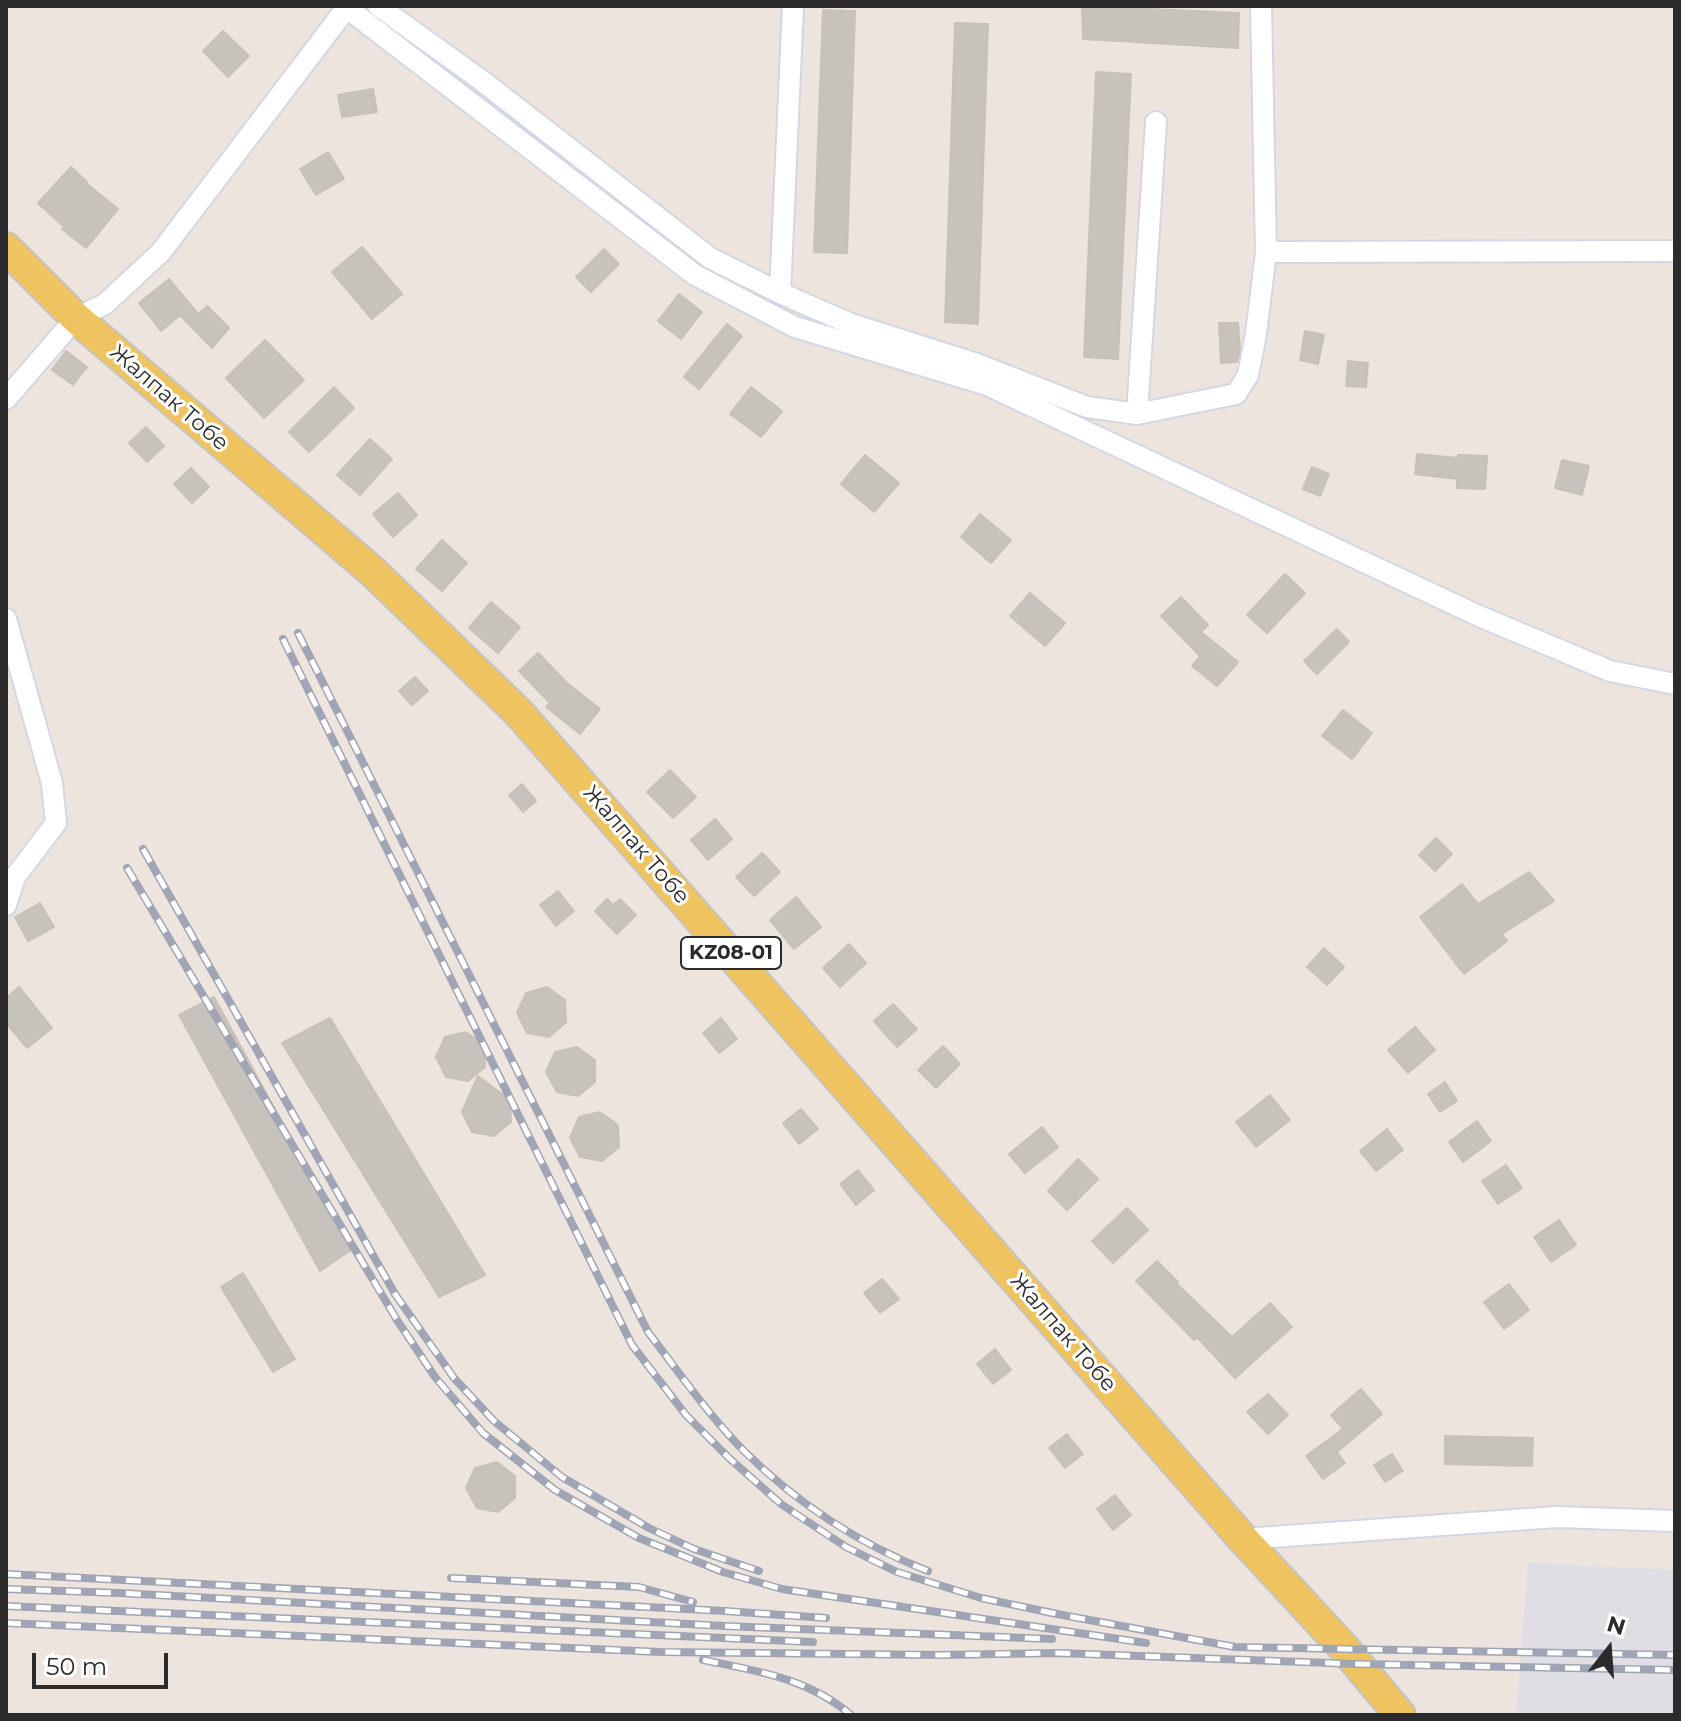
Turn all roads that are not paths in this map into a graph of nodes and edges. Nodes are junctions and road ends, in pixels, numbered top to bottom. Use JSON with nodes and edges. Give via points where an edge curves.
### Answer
{"nodes":[{"id":1,"x":378,"y":6,"type":"edge"},
{"id":2,"x":793,"y":6,"type":"edge"},
{"id":3,"x":1261,"y":6,"type":"edge"},
{"id":4,"x":347,"y":7,"type":"edge"},
{"id":5,"x":1156,"y":122,"type":"dead end"},
{"id":6,"x":6,"y":248,"type":"edge"},
{"id":7,"x":1675,"y":251,"type":"edge"},
{"id":8,"x":1266,"y":252,"type":"junction"},
{"id":9,"x":780,"y":293,"type":"junction"},
{"id":10,"x":76,"y":318,"type":"junction"},
{"id":11,"x":6,"y":399,"type":"edge"},
{"id":12,"x":1137,"y":414,"type":"junction"},
{"id":13,"x":6,"y":619,"type":"edge"},
{"id":14,"x":1675,"y":684,"type":"edge"},
{"id":15,"x":6,"y":905,"type":"edge"},
{"id":16,"x":1675,"y":1521,"type":"edge"},
{"id":17,"x":1243,"y":1539,"type":"junction"},
{"id":18,"x":1400,"y":1715,"type":"edge"}],
"edges":[{"from":1,"to":9,"type":"street","via":[[710,258]]},
{"from":2,"to":9,"type":"street"},
{"from":3,"to":8,"type":"street"},
{"from":4,"to":10,"type":"street","via":[[161,252],[105,304]]},
{"from":4,"to":14,"type":"street","via":[[695,275],[795,327],[987,385],[1479,616],[1610,671]]},
{"from":5,"to":12,"type":"street"},
{"from":6,"to":10,"type":"main road","name":"Жалпак Тобе","number":"KZ08-01"},
{"from":7,"to":8,"type":"street"},
{"from":8,"to":12,"type":"street","via":[[1248,375],[1236,394]]},
{"from":9,"to":12,"type":"street","via":[[851,324],[977,364],[1087,407]]},
{"from":10,"to":11,"type":"street"},
{"from":10,"to":17,"type":"main road","name":"Жалпак Тобе","number":"KZ08-01","via":[[372,571],[519,713]]},
{"from":13,"to":15,"type":"street","via":[[52,783],[56,823],[15,877]]},
{"from":16,"to":17,"type":"street","via":[[1557,1517]]},
{"from":17,"to":18,"type":"main road","name":"Жалпак Тобе","number":"KZ08-01"}]}
